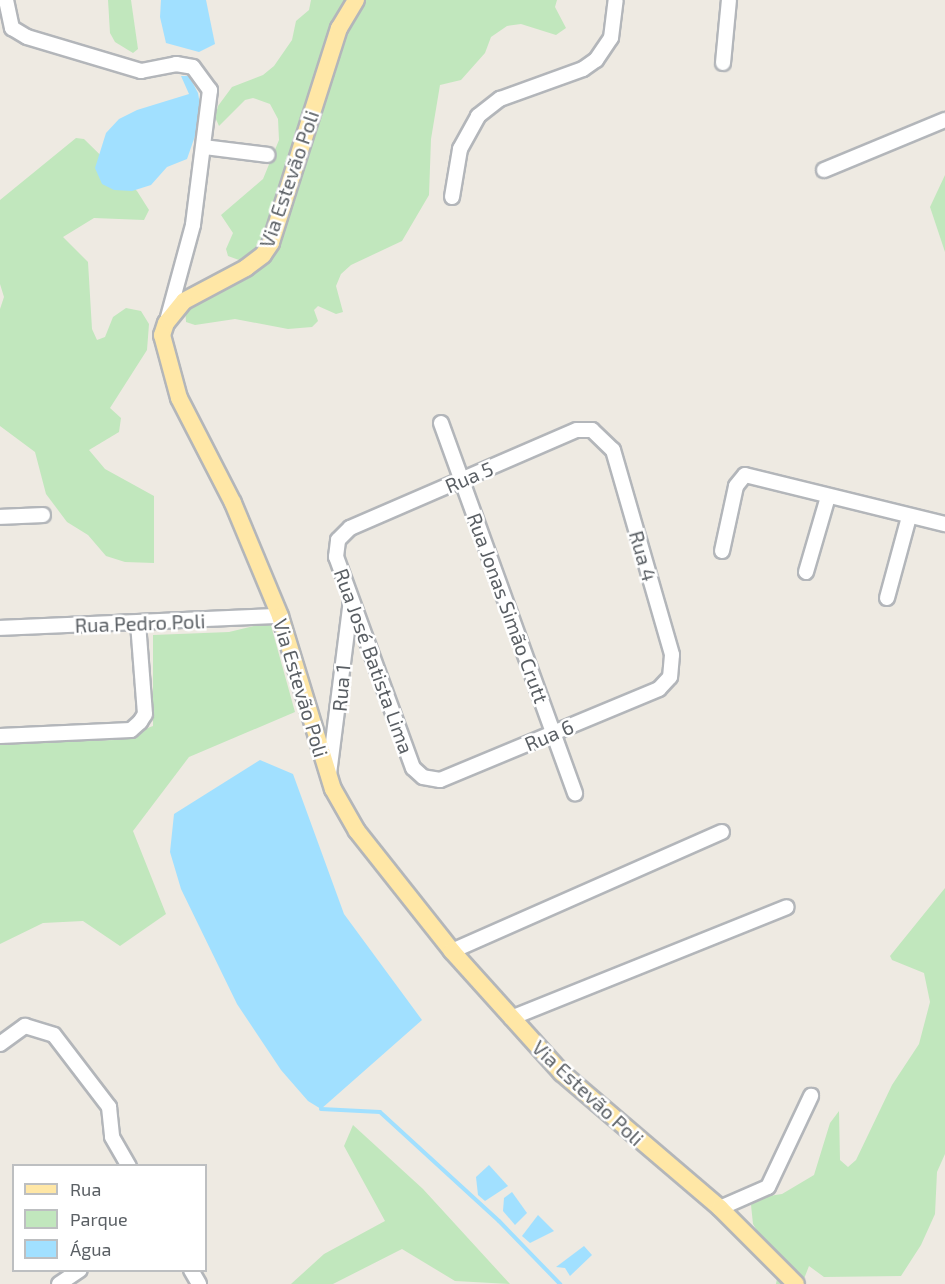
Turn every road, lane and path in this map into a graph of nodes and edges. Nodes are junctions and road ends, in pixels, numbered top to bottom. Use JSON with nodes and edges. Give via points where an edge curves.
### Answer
{"nodes":[{"id":1,"x":6,"y":0,"type":"edge"},
{"id":2,"x":356,"y":0,"type":"edge"},
{"id":3,"x":616,"y":0,"type":"edge"},
{"id":4,"x":729,"y":0,"type":"edge"},
{"id":5,"x":723,"y":63,"type":"dead end"},
{"id":6,"x":945,"y":120,"type":"edge"},
{"id":7,"x":204,"y":147,"type":"junction"},
{"id":8,"x":268,"y":154,"type":"dead end"},
{"id":9,"x":824,"y":170,"type":"dead end"},
{"id":10,"x":452,"y":197,"type":"dead end"},
{"id":11,"x":166,"y":323,"type":"junction"},
{"id":12,"x":441,"y":423,"type":"dead end"},
{"id":13,"x":604,"y":438,"type":"joint"},
{"id":14,"x":461,"y":480,"type":"junction"},
{"id":15,"x":828,"y":497,"type":"junction"},
{"id":16,"x":43,"y":515,"type":"dead end"},
{"id":17,"x":0,"y":517,"type":"edge"},
{"id":18,"x":909,"y":517,"type":"junction"},
{"id":19,"x":945,"y":524,"type":"edge"},
{"id":20,"x":338,"y":540,"type":"joint"},
{"id":21,"x":722,"y":550,"type":"dead end"},
{"id":22,"x":806,"y":572,"type":"dead end"},
{"id":23,"x":351,"y":598,"type":"junction"},
{"id":24,"x":887,"y":598,"type":"dead end"},
{"id":25,"x":280,"y":616,"type":"junction"},
{"id":26,"x":138,"y":624,"type":"junction"},
{"id":27,"x":0,"y":628,"type":"edge"},
{"id":28,"x":346,"y":640,"type":"junction"},
{"id":29,"x":371,"y":650,"type":"junction"},
{"id":30,"x":670,"y":677,"type":"joint"},
{"id":31,"x":553,"y":733,"type":"junction"},
{"id":32,"x":0,"y":736,"type":"edge"},
{"id":33,"x":328,"y":776,"type":"junction"},
{"id":34,"x":423,"y":777,"type":"joint"},
{"id":35,"x":574,"y":793,"type":"dead end"},
{"id":36,"x":722,"y":832,"type":"dead end"},
{"id":37,"x":787,"y":907,"type":"dead end"},
{"id":38,"x":452,"y":951,"type":"junction"},
{"id":39,"x":511,"y":1018,"type":"junction"},
{"id":40,"x":0,"y":1044,"type":"edge"},
{"id":41,"x":811,"y":1096,"type":"dead end"},
{"id":42,"x":128,"y":1164,"type":"edge"},
{"id":43,"x":720,"y":1208,"type":"junction"},
{"id":44,"x":77,"y":1272,"type":"edge"},
{"id":45,"x":59,"y":1284,"type":"edge"},
{"id":46,"x":796,"y":1284,"type":"edge"}],
"edges":[{"from":1,"to":7,"type":"street","via":[[12,28],[61,48],[141,71],[176,64],[193,68],[210,90]]},
{"from":2,"to":11,"type":"main road","name":"Via Estevão Poli","via":[[339,28],[271,243],[246,268],[184,302]]},
{"from":3,"to":10,"type":"street","via":[[611,39],[596,60],[583,69],[500,99],[478,116],[460,149]]},
{"from":4,"to":5,"type":"street"},
{"from":6,"to":9,"type":"street"},
{"from":7,"to":8,"type":"street"},
{"from":7,"to":11,"type":"street","via":[[193,225]]},
{"from":11,"to":25,"type":"main road","name":"Via Estevão Poli","via":[[162,335],[179,398],[233,503]]},
{"from":12,"to":14,"type":"street","name":"Rua Jonas Simão Crutt"},
{"from":13,"to":14,"type":"street","name":"Rua 5","via":[[592,430],[577,430]]},
{"from":13,"to":30,"type":"street","name":"Rua 4","via":[[613,450],[672,656]]},
{"from":14,"to":20,"type":"street","name":"Rua 5","via":[[350,528]]},
{"from":14,"to":31,"type":"street","name":"Rua Jonas Simão Crutt"},
{"from":15,"to":18,"type":"street"},
{"from":15,"to":21,"type":"street","via":[[745,475],[736,486]]},
{"from":15,"to":22,"type":"street"},
{"from":16,"to":17,"type":"street"},
{"from":18,"to":19,"type":"street"},
{"from":18,"to":24,"type":"street"},
{"from":20,"to":23,"type":"street","name":"Rua José Batista Lima","via":[[336,557]]},
{"from":23,"to":28,"type":"street","name":"Rua 1"},
{"from":23,"to":29,"type":"street","name":"Rua José Batista Lima"},
{"from":25,"to":26,"type":"street","name":"Rua Pedro Poli"},
{"from":25,"to":33,"type":"main road","name":"Via Estevão Poli"},
{"from":26,"to":27,"type":"street","name":"Rua Pedro Poli"},
{"from":26,"to":32,"type":"street","via":[[145,714],[131,730]]},
{"from":28,"to":29,"type":"street"},
{"from":28,"to":33,"type":"street","name":"Rua 1"},
{"from":29,"to":34,"type":"street","name":"Rua José Batista Lima","via":[[413,768]]},
{"from":30,"to":31,"type":"street","name":"Rua 6","via":[[659,689]]},
{"from":31,"to":34,"type":"street","name":"Rua 6","via":[[440,780]]},
{"from":31,"to":35,"type":"street","name":"Rua Jonas Simão Crutt"},
{"from":33,"to":38,"type":"main road","name":"Via Estevão Poli","via":[[357,831]]},
{"from":36,"to":38,"type":"street"},
{"from":37,"to":39,"type":"street"},
{"from":38,"to":39,"type":"main road","name":"Via Estevão Poli"},
{"from":39,"to":43,"type":"main road","name":"Via Estevão Poli","via":[[562,1073]]},
{"from":40,"to":42,"type":"street","via":[[26,1026],[54,1035],[109,1107],[112,1137]]},
{"from":41,"to":43,"type":"street","via":[[768,1187],[758,1195]]},
{"from":43,"to":46,"type":"main road","name":"Via Estevão Poli"},
{"from":44,"to":45,"type":"street"}]}
